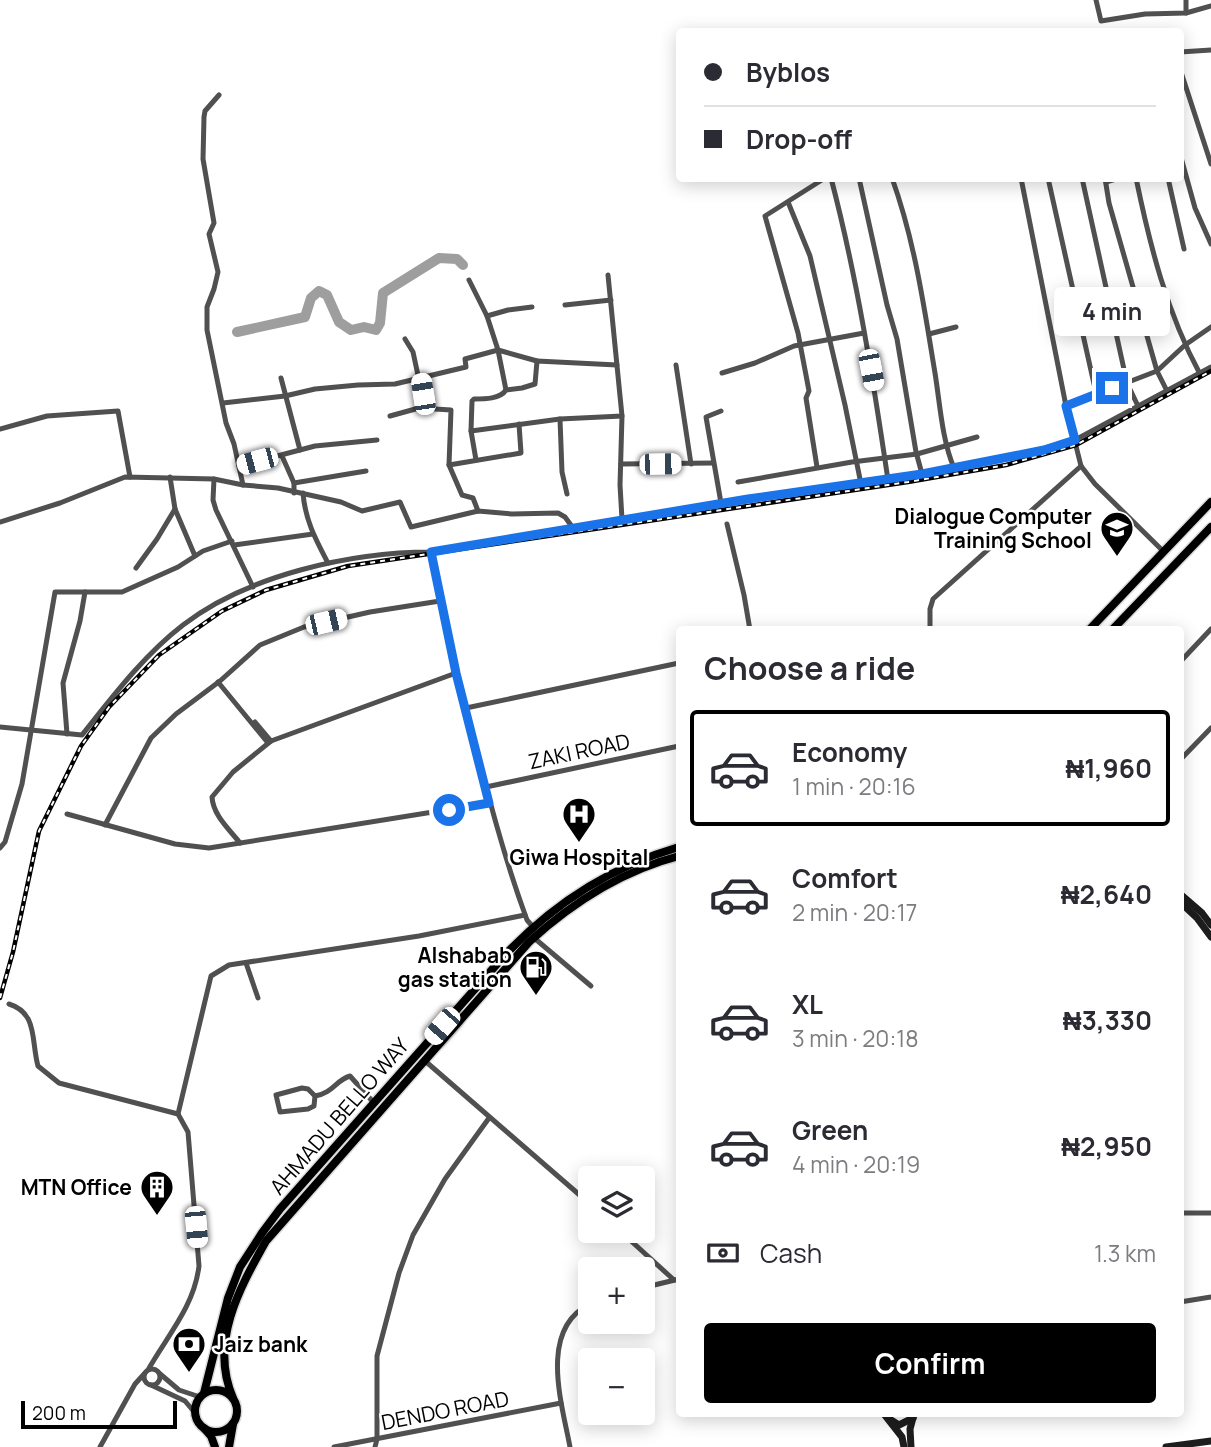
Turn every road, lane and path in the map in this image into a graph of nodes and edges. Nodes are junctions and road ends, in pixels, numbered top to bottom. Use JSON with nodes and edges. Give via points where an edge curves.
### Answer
{"nodes":[{"id":1,"x":1096,"y":0,"type":"edge"},
{"id":2,"x":1186,"y":0,"type":"edge"},
{"id":3,"x":1211,"y":6,"type":"edge"},
{"id":4,"x":1186,"y":13,"type":"junction"},
{"id":5,"x":1211,"y":50,"type":"edge"},
{"id":6,"x":1184,"y":52,"type":"edge"},
{"id":7,"x":1184,"y":81,"type":"edge"},
{"id":8,"x":219,"y":95,"type":"dead end"},
{"id":9,"x":1211,"y":164,"type":"edge"},
{"id":10,"x":1184,"y":168,"type":"edge"},
{"id":11,"x":819,"y":182,"type":"edge"},
{"id":12,"x":832,"y":182,"type":"edge"},
{"id":13,"x":860,"y":182,"type":"edge"},
{"id":14,"x":893,"y":182,"type":"edge"},
{"id":15,"x":1022,"y":182,"type":"edge"},
{"id":16,"x":1049,"y":182,"type":"edge"},
{"id":17,"x":1083,"y":182,"type":"edge"},
{"id":18,"x":1105,"y":182,"type":"edge"},
{"id":19,"x":1137,"y":182,"type":"edge"},
{"id":20,"x":1169,"y":182,"type":"edge"},
{"id":21,"x":788,"y":202,"type":"junction"},
{"id":22,"x":1211,"y":244,"type":"edge"},
{"id":23,"x":1184,"y":249,"type":"dead end"},
{"id":24,"x":608,"y":275,"type":"dead end"},
{"id":25,"x":469,"y":280,"type":"dead end"},
{"id":26,"x":611,"y":300,"type":"junction"},
{"id":27,"x":565,"y":305,"type":"dead end"},
{"id":28,"x":532,"y":307,"type":"dead end"},
{"id":29,"x":486,"y":316,"type":"junction"},
{"id":30,"x":956,"y":327,"type":"dead end"},
{"id":31,"x":1211,"y":327,"type":"edge"},
{"id":32,"x":864,"y":333,"type":"junction"},
{"id":33,"x":929,"y":334,"type":"junction"},
{"id":34,"x":830,"y":338,"type":"junction"},
{"id":35,"x":405,"y":339,"type":"dead end"},
{"id":36,"x":800,"y":345,"type":"junction"},
{"id":37,"x":1185,"y":345,"type":"junction"},
{"id":38,"x":498,"y":350,"type":"junction"},
{"id":39,"x":537,"y":361,"type":"junction"},
{"id":40,"x":617,"y":365,"type":"junction"},
{"id":41,"x":676,"y":365,"type":"dead end"},
{"id":42,"x":1211,"y":367,"type":"edge"},
{"id":43,"x":1157,"y":371,"type":"junction"},
{"id":44,"x":722,"y":373,"type":"dead end"},
{"id":45,"x":1200,"y":374,"type":"junction"},
{"id":46,"x":281,"y":378,"type":"dead end"},
{"id":47,"x":421,"y":378,"type":"junction"},
{"id":48,"x":1127,"y":383,"type":"junction"},
{"id":49,"x":506,"y":390,"type":"junction"},
{"id":50,"x":1167,"y":391,"type":"junction"},
{"id":51,"x":1096,"y":393,"type":"junction"},
{"id":52,"x":285,"y":396,"type":"junction"},
{"id":53,"x":223,"y":403,"type":"junction"},
{"id":54,"x":1066,"y":406,"type":"junction"},
{"id":55,"x":1138,"y":406,"type":"junction"},
{"id":56,"x":425,"y":408,"type":"junction"},
{"id":57,"x":721,"y":411,"type":"dead end"},
{"id":58,"x":390,"y":416,"type":"dead end"},
{"id":59,"x":622,"y":416,"type":"junction"},
{"id":60,"x":560,"y":419,"type":"junction"},
{"id":61,"x":519,"y":424,"type":"junction"},
{"id":62,"x":0,"y":429,"type":"edge"},
{"id":63,"x":471,"y":431,"type":"junction"},
{"id":64,"x":977,"y":437,"type":"dead end"},
{"id":65,"x":377,"y":440,"type":"dead end"},
{"id":66,"x":1075,"y":440,"type":"junction"},
{"id":67,"x":948,"y":445,"type":"junction"},
{"id":68,"x":300,"y":450,"type":"junction"},
{"id":69,"x":917,"y":454,"type":"junction"},
{"id":70,"x":282,"y":456,"type":"junction"},
{"id":71,"x":885,"y":458,"type":"junction"},
{"id":72,"x":476,"y":460,"type":"junction"},
{"id":73,"x":857,"y":461,"type":"junction"},
{"id":74,"x":713,"y":463,"type":"junction"},
{"id":75,"x":621,"y":464,"type":"junction"},
{"id":76,"x":691,"y":464,"type":"junction"},
{"id":77,"x":449,"y":465,"type":"junction"},
{"id":78,"x":239,"y":466,"type":"junction"},
{"id":79,"x":1082,"y":466,"type":"junction"},
{"id":80,"x":817,"y":467,"type":"junction"},
{"id":81,"x":954,"y":468,"type":"junction"},
{"id":82,"x":366,"y":471,"type":"dead end"},
{"id":83,"x":922,"y":474,"type":"junction"},
{"id":84,"x":130,"y":477,"type":"junction"},
{"id":85,"x":170,"y":477,"type":"junction"},
{"id":86,"x":214,"y":479,"type":"junction"},
{"id":87,"x":888,"y":480,"type":"junction"},
{"id":88,"x":738,"y":482,"type":"dead end"},
{"id":89,"x":294,"y":483,"type":"junction"},
{"id":90,"x":861,"y":484,"type":"junction"},
{"id":91,"x":243,"y":485,"type":"junction"},
{"id":92,"x":294,"y":493,"type":"junction"},
{"id":93,"x":303,"y":493,"type":"junction"},
{"id":94,"x":566,"y":494,"type":"dead end"},
{"id":95,"x":1211,"y":502,"type":"edge"},
{"id":96,"x":721,"y":503,"type":"junction"},
{"id":97,"x":174,"y":509,"type":"junction"},
{"id":98,"x":478,"y":511,"type":"junction"},
{"id":99,"x":622,"y":519,"type":"junction"},
{"id":100,"x":0,"y":522,"type":"edge"},
{"id":101,"x":727,"y":524,"type":"dead end"},
{"id":102,"x":1211,"y":527,"type":"edge"},
{"id":103,"x":573,"y":528,"type":"junction"},
{"id":104,"x":313,"y":534,"type":"junction"},
{"id":105,"x":233,"y":543,"type":"junction"},
{"id":106,"x":431,"y":552,"type":"junction"},
{"id":107,"x":1164,"y":552,"type":"junction"},
{"id":108,"x":195,"y":556,"type":"junction"},
{"id":109,"x":328,"y":563,"type":"junction"},
{"id":110,"x":136,"y":568,"type":"dead end"},
{"id":111,"x":253,"y":587,"type":"junction"},
{"id":112,"x":85,"y":592,"type":"junction"},
{"id":113,"x":440,"y":601,"type":"junction"},
{"id":114,"x":749,"y":626,"type":"edge"},
{"id":115,"x":930,"y":626,"type":"edge"},
{"id":116,"x":1093,"y":626,"type":"edge"},
{"id":117,"x":1116,"y":626,"type":"edge"},
{"id":118,"x":1211,"y":629,"type":"edge"},
{"id":119,"x":1184,"y":658,"type":"edge"},
{"id":120,"x":676,"y":664,"type":"edge"},
{"id":121,"x":456,"y":673,"type":"junction"},
{"id":122,"x":219,"y":681,"type":"junction"},
{"id":123,"x":466,"y":708,"type":"junction"},
{"id":124,"x":0,"y":727,"type":"edge"},
{"id":125,"x":1211,"y":728,"type":"edge"},
{"id":126,"x":33,"y":730,"type":"junction"},
{"id":127,"x":67,"y":734,"type":"junction"},
{"id":128,"x":269,"y":742,"type":"junction"},
{"id":129,"x":676,"y":747,"type":"edge"},
{"id":130,"x":1184,"y":756,"type":"edge"},
{"id":131,"x":486,"y":787,"type":"junction"},
{"id":132,"x":489,"y":803,"type":"junction"},
{"id":133,"x":67,"y":814,"type":"dead end"},
{"id":134,"x":105,"y":825,"type":"junction"},
{"id":135,"x":240,"y":843,"type":"junction"},
{"id":136,"x":0,"y":848,"type":"edge"},
{"id":137,"x":676,"y":848,"type":"edge"},
{"id":138,"x":676,"y":857,"type":"edge"},
{"id":139,"x":1184,"y":897,"type":"edge"},
{"id":140,"x":1184,"y":906,"type":"edge"},
{"id":141,"x":1202,"y":913,"type":"junction"},
{"id":142,"x":525,"y":915,"type":"junction"},
{"id":143,"x":1211,"y":915,"type":"edge"},
{"id":144,"x":1211,"y":925,"type":"edge"},
{"id":145,"x":533,"y":927,"type":"junction"},
{"id":146,"x":533,"y":937,"type":"junction"},
{"id":147,"x":1211,"y":937,"type":"edge"},
{"id":148,"x":246,"y":962,"type":"junction"},
{"id":149,"x":591,"y":986,"type":"dead end"},
{"id":150,"x":258,"y":998,"type":"dead end"},
{"id":151,"x":9,"y":1004,"type":"dead end"},
{"id":152,"x":424,"y":1060,"type":"junction"},
{"id":153,"x":315,"y":1096,"type":"junction"},
{"id":154,"x":374,"y":1103,"type":"junction"},
{"id":155,"x":178,"y":1114,"type":"junction"},
{"id":156,"x":489,"y":1118,"type":"junction"},
{"id":157,"x":578,"y":1194,"type":"edge"},
{"id":158,"x":1184,"y":1213,"type":"edge"},
{"id":159,"x":1211,"y":1213,"type":"edge"},
{"id":160,"x":634,"y":1243,"type":"edge"},
{"id":161,"x":676,"y":1278,"type":"edge"},
{"id":162,"x":676,"y":1279,"type":"edge"},
{"id":163,"x":655,"y":1285,"type":"edge"},
{"id":164,"x":1211,"y":1297,"type":"edge"},
{"id":165,"x":1184,"y":1301,"type":"edge"},
{"id":166,"x":578,"y":1313,"type":"edge"},
{"id":167,"x":158,"y":1355,"type":"junction"},
{"id":168,"x":146,"y":1371,"type":"junction"},
{"id":169,"x":158,"y":1372,"type":"junction"},
{"id":170,"x":149,"y":1385,"type":"junction"},
{"id":171,"x":132,"y":1391,"type":"junction"},
{"id":172,"x":202,"y":1395,"type":"junction"},
{"id":173,"x":233,"y":1398,"type":"junction"},
{"id":174,"x":561,"y":1403,"type":"junction"},
{"id":175,"x":195,"y":1414,"type":"junction"},
{"id":176,"x":887,"y":1417,"type":"edge"},
{"id":177,"x":887,"y":1417,"type":"edge"},
{"id":178,"x":912,"y":1417,"type":"edge"},
{"id":179,"x":914,"y":1417,"type":"edge"},
{"id":180,"x":233,"y":1424,"type":"junction"},
{"id":181,"x":202,"y":1426,"type":"junction"},
{"id":182,"x":377,"y":1439,"type":"junction"},
{"id":183,"x":1211,"y":1441,"type":"edge"},
{"id":184,"x":909,"y":1446,"type":"edge"},
{"id":185,"x":100,"y":1447,"type":"edge"},
{"id":186,"x":215,"y":1447,"type":"edge"},
{"id":187,"x":229,"y":1447,"type":"edge"},
{"id":188,"x":334,"y":1447,"type":"edge"},
{"id":189,"x":375,"y":1447,"type":"edge"},
{"id":190,"x":570,"y":1447,"type":"edge"},
{"id":191,"x":1166,"y":1447,"type":"edge"}],
"edges":[{"from":1,"to":4,"type":"street","via":[[1101,21]]},
{"from":2,"to":4,"type":"street"},
{"from":3,"to":4,"type":"street"},
{"from":5,"to":6,"type":"street"},
{"from":7,"to":9,"type":"street"},
{"from":8,"to":53,"type":"street","via":[[205,111],[203,159],[214,223],[209,234],[218,272],[207,307],[207,330]]},
{"from":10,"to":22,"type":"street"},
{"from":11,"to":21,"type":"street"},
{"from":12,"to":32,"type":"street"},
{"from":13,"to":69,"type":"street","via":[[897,339]]},
{"from":14,"to":33,"type":"street","via":[[919,272]]},
{"from":15,"to":54,"type":"street"},
{"from":16,"to":51,"type":"street"},
{"from":17,"to":48,"type":"street"},
{"from":18,"to":43,"type":"street"},
{"from":19,"to":37,"type":"street","via":[[1166,299]]},
{"from":20,"to":23,"type":"street"},
{"from":21,"to":34,"type":"street","via":[[810,256]]},
{"from":21,"to":36,"type":"street","via":[[765,216]]},
{"from":24,"to":26,"type":"street"},
{"from":25,"to":29,"type":"street"},
{"from":26,"to":27,"type":"street"},
{"from":26,"to":40,"type":"street"},
{"from":28,"to":29,"type":"street"},
{"from":29,"to":38,"type":"street"},
{"from":30,"to":33,"type":"street"},
{"from":31,"to":37,"type":"street"},
{"from":32,"to":34,"type":"street"},
{"from":32,"to":71,"type":"street"},
{"from":33,"to":67,"type":"street"},
{"from":34,"to":36,"type":"street"},
{"from":34,"to":73,"type":"street"},
{"from":35,"to":47,"type":"street"},
{"from":36,"to":44,"type":"street"},
{"from":36,"to":80,"type":"street"},
{"from":37,"to":43,"type":"street"},
{"from":37,"to":45,"type":"street"},
{"from":38,"to":39,"type":"street"},
{"from":38,"to":47,"type":"street","via":[[465,359],[466,367]]},
{"from":38,"to":49,"type":"street"},
{"from":39,"to":40,"type":"street"},
{"from":39,"to":49,"type":"street","via":[[535,384]]},
{"from":40,"to":59,"type":"street"},
{"from":41,"to":76,"type":"street"},
{"from":42,"to":45,"type":"street"},
{"from":43,"to":48,"type":"street"},
{"from":43,"to":50,"type":"street"},
{"from":45,"to":50,"type":"street"},
{"from":46,"to":52,"type":"street"},
{"from":47,"to":52,"type":"street"},
{"from":47,"to":56,"type":"street"},
{"from":48,"to":51,"type":"street"},
{"from":48,"to":55,"type":"street"},
{"from":49,"to":63,"type":"street","via":[[472,401]]},
{"from":50,"to":55,"type":"street"},
{"from":51,"to":54,"type":"street"},
{"from":52,"to":53,"type":"street"},
{"from":52,"to":68,"type":"street"},
{"from":53,"to":78,"type":"street"},
{"from":54,"to":66,"type":"street"},
{"from":55,"to":66,"type":"street"},
{"from":56,"to":58,"type":"street"},
{"from":56,"to":77,"type":"street","via":[[451,410]]},
{"from":57,"to":74,"type":"street","via":[[706,417]]},
{"from":59,"to":60,"type":"street"},
{"from":59,"to":75,"type":"street"},
{"from":60,"to":61,"type":"street"},
{"from":60,"to":94,"type":"street"},
{"from":61,"to":63,"type":"street"},
{"from":61,"to":72,"type":"street","via":[[521,453]]},
{"from":62,"to":84,"type":"street","via":[[47,416],[118,411]]},
{"from":63,"to":72,"type":"street"},
{"from":64,"to":67,"type":"street"},
{"from":65,"to":68,"type":"street"},
{"from":66,"to":79,"type":"street"},
{"from":66,"to":81,"type":"street"},
{"from":67,"to":69,"type":"street"},
{"from":67,"to":81,"type":"street"},
{"from":68,"to":70,"type":"street"},
{"from":69,"to":71,"type":"street"},
{"from":69,"to":83,"type":"street"},
{"from":70,"to":78,"type":"street"},
{"from":70,"to":89,"type":"street"},
{"from":71,"to":73,"type":"street"},
{"from":71,"to":87,"type":"street"},
{"from":72,"to":77,"type":"street"},
{"from":73,"to":80,"type":"street"},
{"from":73,"to":90,"type":"street"},
{"from":74,"to":76,"type":"street"},
{"from":74,"to":96,"type":"street"},
{"from":75,"to":76,"type":"street"},
{"from":75,"to":99,"type":"street"},
{"from":77,"to":98,"type":"street","via":[[462,495],[473,498]]},
{"from":78,"to":91,"type":"street"},
{"from":79,"to":107,"type":"street"},
{"from":79,"to":115,"type":"street","via":[[933,599]]},
{"from":80,"to":88,"type":"street"},
{"from":81,"to":83,"type":"street"},
{"from":82,"to":89,"type":"street"},
{"from":83,"to":87,"type":"street"},
{"from":84,"to":85,"type":"street"},
{"from":84,"to":100,"type":"street"},
{"from":85,"to":86,"type":"street"},
{"from":85,"to":97,"type":"street"},
{"from":86,"to":91,"type":"street"},
{"from":86,"to":105,"type":"street","via":[[216,510]]},
{"from":87,"to":90,"type":"street"},
{"from":89,"to":92,"type":"street"},
{"from":90,"to":96,"type":"street"},
{"from":91,"to":92,"type":"street"},
{"from":92,"to":93,"type":"street"},
{"from":93,"to":98,"type":"street","via":[[362,511],[400,502],[411,527]]},
{"from":93,"to":104,"type":"street"},
{"from":95,"to":107,"type":"main road"},
{"from":96,"to":99,"type":"street"},
{"from":97,"to":108,"type":"street"},
{"from":97,"to":110,"type":"street"},
{"from":98,"to":103,"type":"street","via":[[558,513]]},
{"from":99,"to":103,"type":"street"},
{"from":101,"to":114,"type":"street"},
{"from":102,"to":117,"type":"main road"},
{"from":103,"to":106,"type":"street"},
{"from":104,"to":105,"type":"street"},
{"from":104,"to":109,"type":"street"},
{"from":105,"to":108,"type":"street"},
{"from":105,"to":111,"type":"street"},
{"from":106,"to":109,"type":"street"},
{"from":106,"to":113,"type":"street"},
{"from":107,"to":116,"type":"main road"},
{"from":108,"to":112,"type":"street","via":[[122,592]]},
{"from":109,"to":111,"type":"street"},
{"from":111,"to":127,"type":"street","via":[[182,625],[122,684],[82,735]]},
{"from":112,"to":126,"type":"street","via":[[55,592]]},
{"from":112,"to":127,"type":"street","via":[[63,683]]},
{"from":113,"to":121,"type":"street"},
{"from":113,"to":122,"type":"street","via":[[304,627],[260,645]]},
{"from":118,"to":119,"type":"street"},
{"from":120,"to":123,"type":"street"},
{"from":121,"to":123,"type":"street"},
{"from":121,"to":128,"type":"street"},
{"from":122,"to":128,"type":"street"},
{"from":122,"to":134,"type":"street","via":[[151,738]]},
{"from":123,"to":131,"type":"street"},
{"from":124,"to":126,"type":"street"},
{"from":125,"to":130,"type":"street"},
{"from":126,"to":127,"type":"street"},
{"from":126,"to":136,"type":"street","via":[[22,784]]},
{"from":128,"to":135,"type":"street","via":[[212,797],[219,816]]},
{"from":129,"to":131,"type":"street","name":"ZAKI ROAD"},
{"from":131,"to":132,"type":"street"},
{"from":132,"to":135,"type":"street"},
{"from":132,"to":142,"type":"street"},
{"from":133,"to":134,"type":"street"},
{"from":134,"to":135,"type":"street","via":[[194,848]]},
{"from":137,"to":145,"type":"main road","name":"AHMADU BELLO WAY","via":[[607,875]]},
{"from":138,"to":146,"type":"main road","name":"AHMADU BELLO WAY","via":[[590,894]]},
{"from":139,"to":141,"type":"main road"},
{"from":140,"to":147,"type":"main road"},
{"from":141,"to":143,"type":"main road"},
{"from":141,"to":144,"type":"main road"},
{"from":142,"to":145,"type":"street"},
{"from":142,"to":148,"type":"street"},
{"from":145,"to":154,"type":"main road","name":"AHMADU BELLO WAY"},
{"from":146,"to":149,"type":"street"},
{"from":146,"to":152,"type":"main road","name":"AHMADU BELLO WAY"},
{"from":148,"to":150,"type":"street"},
{"from":148,"to":155,"type":"street","via":[[229,965],[211,976]]},
{"from":151,"to":155,"type":"street","via":[[29,1017],[38,1066],[59,1083]]},
{"from":152,"to":156,"type":"street"},
{"from":152,"to":173,"type":"main road","name":"AHMADU BELLO WAY","via":[[266,1241],[238,1295],[222,1351],[224,1375]]},
{"from":153,"to":153,"type":"street","via":[[302,1088],[275,1098],[283,1113],[312,1108]]},
{"from":153,"to":154,"type":"street","via":[[329,1093],[348,1076]]},
{"from":154,"to":172,"type":"main road","name":"AHMADU BELLO WAY","via":[[280,1209],[240,1267]]},
{"from":155,"to":167,"type":"street","via":[[188,1132],[199,1266],[185,1309]]},
{"from":156,"to":157,"type":"street"},
{"from":156,"to":182,"type":"street","via":[[445,1179],[413,1235],[399,1273],[377,1356]]},
{"from":158,"to":159,"type":"street"},
{"from":160,"to":161,"type":"street"},
{"from":162,"to":163,"type":"street"},
{"from":164,"to":165,"type":"street"},
{"from":166,"to":174,"type":"street","via":[[559,1345]]},
{"from":167,"to":168,"type":"street"},
{"from":167,"to":169,"type":"street"},
{"from":168,"to":169,"type":"street"},
{"from":168,"to":170,"type":"street"},
{"from":168,"to":171,"type":"street"},
{"from":169,"to":170,"type":"street","via":[[159,1383]]},
{"from":169,"to":172,"type":"street","via":[[179,1390]]},
{"from":170,"to":171,"type":"street","via":[[141,1384]]},
{"from":170,"to":175,"type":"street","via":[[185,1401]]},
{"from":171,"to":185,"type":"street"},
{"from":172,"to":173,"type":"main road","via":[[219,1390]]},
{"from":172,"to":175,"type":"main road"},
{"from":173,"to":180,"type":"main road","via":[[237,1409]]},
{"from":174,"to":182,"type":"street","name":"DENDO ROAD"},
{"from":174,"to":190,"type":"street"},
{"from":175,"to":181,"type":"main road"},
{"from":176,"to":178,"type":"main road","via":[[899,1425]]},
{"from":177,"to":184,"type":"main road"},
{"from":179,"to":184,"type":"main road"},
{"from":180,"to":181,"type":"main road","via":[[218,1432]]},
{"from":180,"to":187,"type":"main road"},
{"from":181,"to":186,"type":"main road"},
{"from":182,"to":188,"type":"street","name":"DENDO ROAD"},
{"from":182,"to":189,"type":"street"},
{"from":183,"to":191,"type":"main road"}]}
